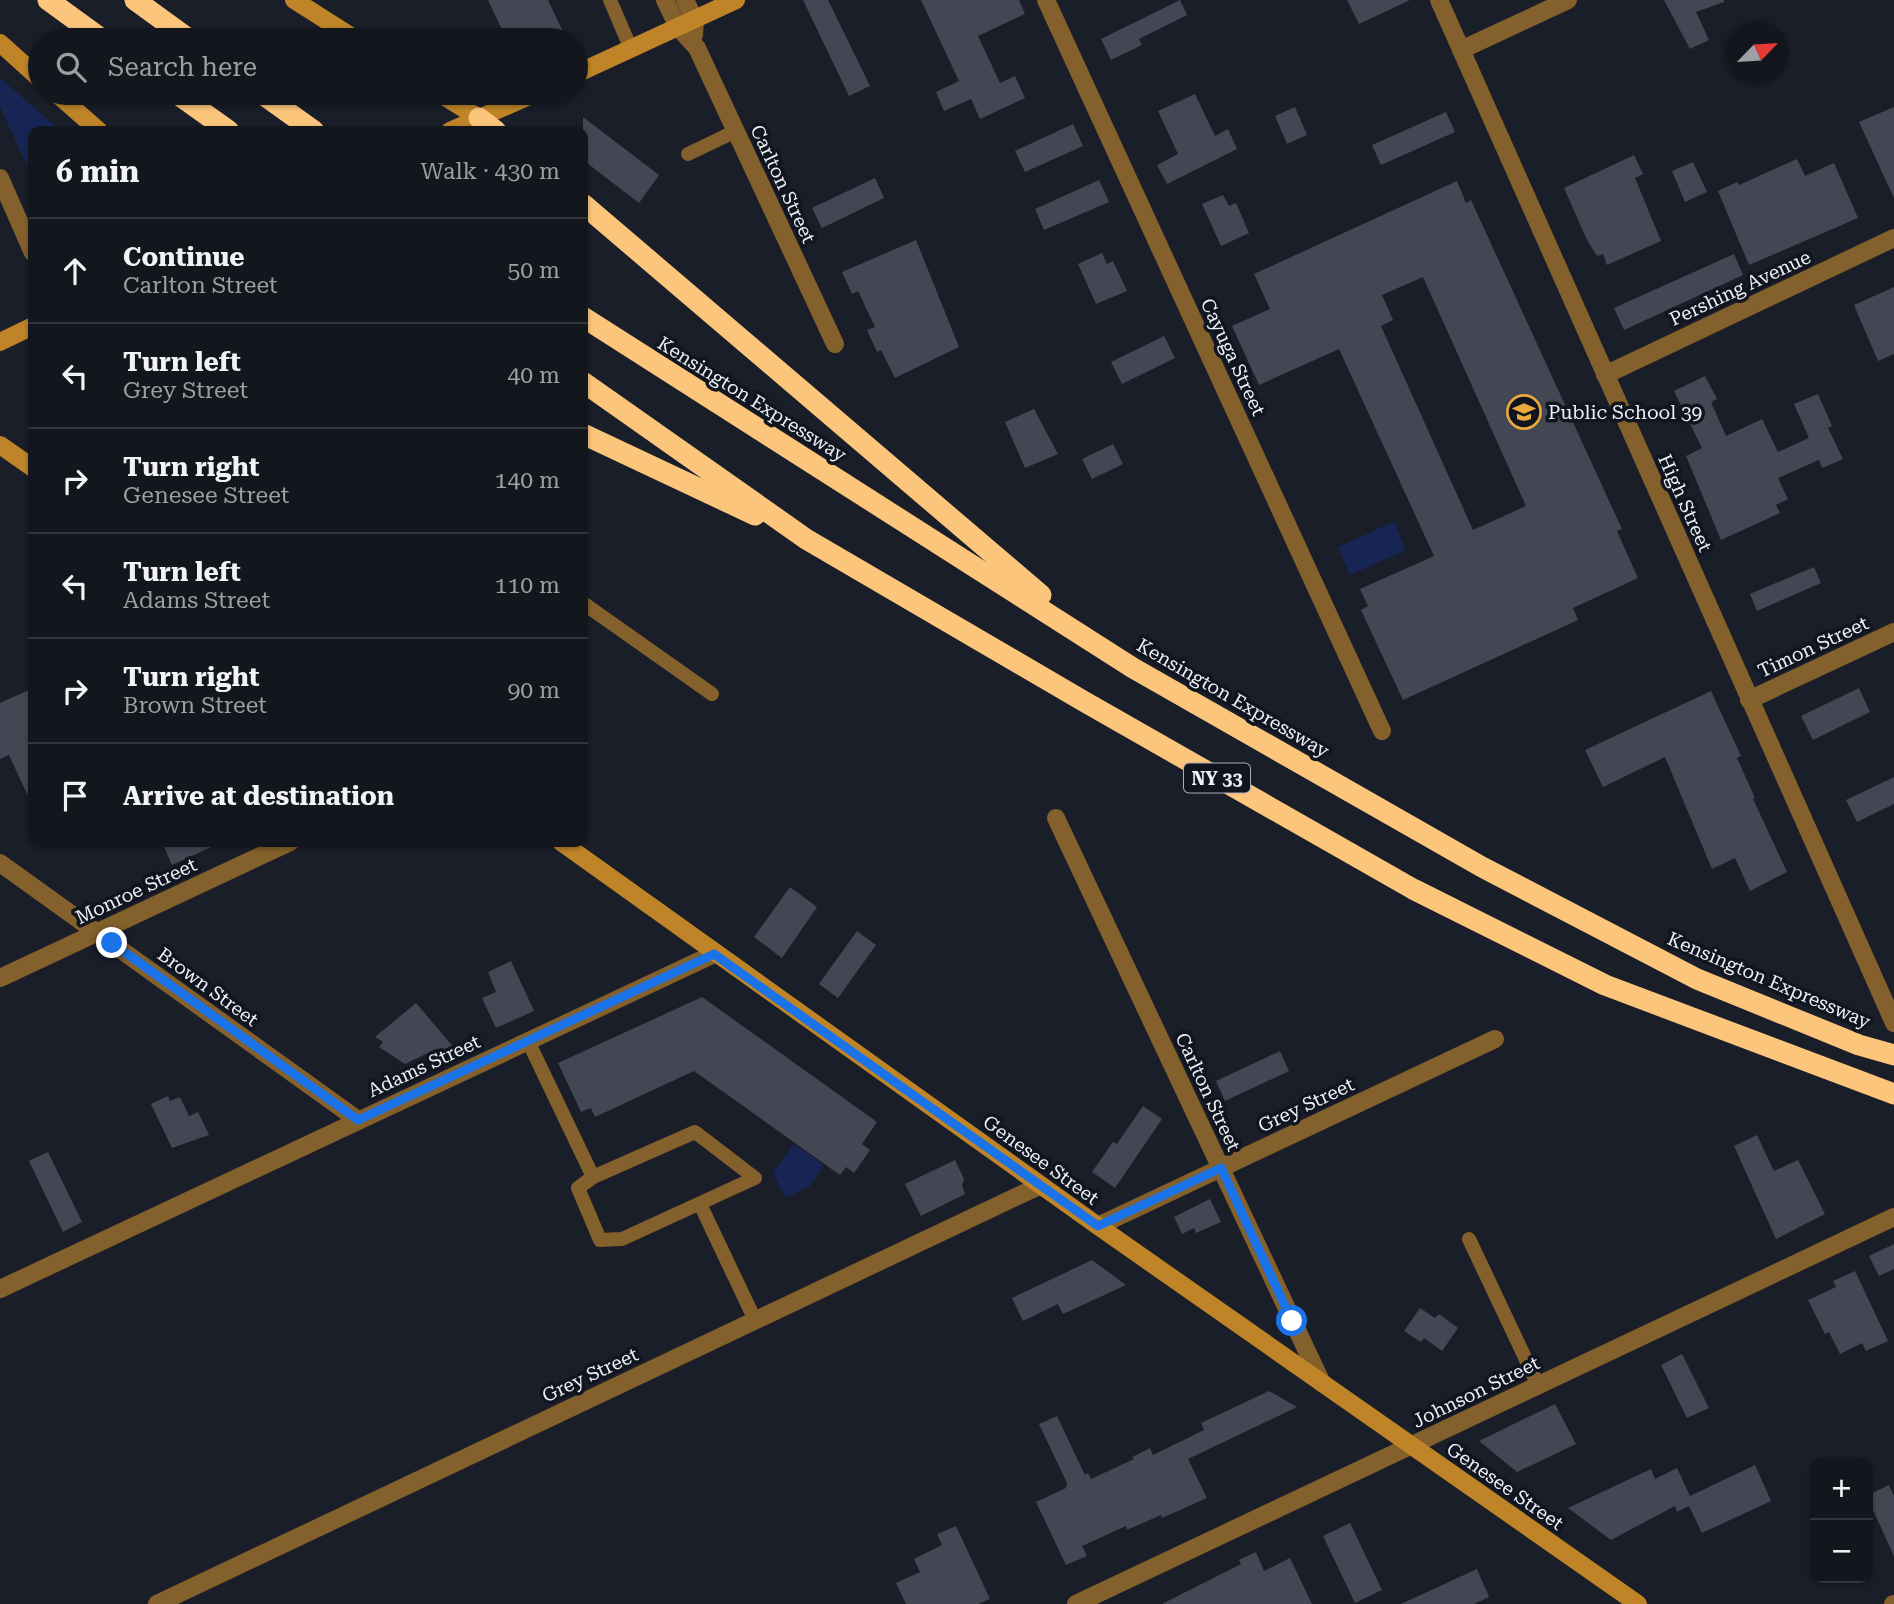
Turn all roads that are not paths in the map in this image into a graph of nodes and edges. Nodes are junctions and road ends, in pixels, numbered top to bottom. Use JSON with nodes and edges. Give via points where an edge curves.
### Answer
{"nodes":[{"id":1,"x":48,"y":0,"type":"edge"},
{"id":2,"x":135,"y":0,"type":"edge"},
{"id":3,"x":294,"y":0,"type":"edge"},
{"id":4,"x":610,"y":0,"type":"edge"},
{"id":5,"x":665,"y":0,"type":"edge"},
{"id":6,"x":685,"y":0,"type":"edge"},
{"id":7,"x":736,"y":0,"type":"edge"},
{"id":8,"x":1046,"y":0,"type":"edge"},
{"id":9,"x":1438,"y":0,"type":"edge"},
{"id":10,"x":1568,"y":0,"type":"edge"},
{"id":11,"x":686,"y":24,"type":"junction"},
{"id":12,"x":86,"y":28,"type":"edge"},
{"id":13,"x":174,"y":28,"type":"edge"},
{"id":14,"x":338,"y":28,"type":"edge"},
{"id":15,"x":0,"y":43,"type":"edge"},
{"id":16,"x":631,"y":49,"type":"junction"},
{"id":17,"x":1461,"y":50,"type":"junction"},
{"id":18,"x":28,"y":68,"type":"edge"},
{"id":19,"x":588,"y":69,"type":"edge"},
{"id":20,"x":70,"y":105,"type":"edge"},
{"id":21,"x":193,"y":105,"type":"edge"},
{"id":22,"x":278,"y":105,"type":"edge"},
{"id":23,"x":458,"y":105,"type":"edge"},
{"id":24,"x":509,"y":105,"type":"edge"},
{"id":25,"x":479,"y":118,"type":"junction"},
{"id":26,"x":93,"y":126,"type":"edge"},
{"id":27,"x":222,"y":126,"type":"edge"},
{"id":28,"x":307,"y":126,"type":"edge"},
{"id":29,"x":461,"y":126,"type":"edge"},
{"id":30,"x":489,"y":126,"type":"edge"},
{"id":31,"x":736,"y":131,"type":"junction"},
{"id":32,"x":688,"y":153,"type":"dead end"},
{"id":33,"x":0,"y":178,"type":"edge"},
{"id":34,"x":588,"y":208,"type":"edge"},
{"id":35,"x":1894,"y":239,"type":"edge"},
{"id":36,"x":28,"y":242,"type":"edge"},
{"id":37,"x":588,"y":320,"type":"edge"},
{"id":38,"x":28,"y":328,"type":"edge"},
{"id":39,"x":0,"y":342,"type":"edge"},
{"id":40,"x":835,"y":344,"type":"dead end"},
{"id":41,"x":1605,"y":375,"type":"junction"},
{"id":42,"x":588,"y":385,"type":"edge"},
{"id":43,"x":588,"y":436,"type":"edge"},
{"id":44,"x":0,"y":445,"type":"edge"},
{"id":45,"x":28,"y":465,"type":"edge"},
{"id":46,"x":806,"y":538,"type":"junction"},
{"id":47,"x":588,"y":607,"type":"edge"},
{"id":48,"x":1894,"y":632,"type":"edge"},
{"id":49,"x":1133,"y":668,"type":"junction"},
{"id":50,"x":712,"y":694,"type":"dead end"},
{"id":51,"x":1749,"y":700,"type":"junction"},
{"id":52,"x":1382,"y":731,"type":"dead end"},
{"id":53,"x":1056,"y":818,"type":"dead end"},
{"id":54,"x":279,"y":847,"type":"edge"},
{"id":55,"x":568,"y":847,"type":"edge"},
{"id":56,"x":0,"y":863,"type":"edge"},
{"id":57,"x":98,"y":933,"type":"junction"},
{"id":58,"x":714,"y":954,"type":"junction"},
{"id":59,"x":0,"y":978,"type":"edge"},
{"id":60,"x":1891,"y":1011,"type":"edge"},
{"id":61,"x":1495,"y":1039,"type":"dead end"},
{"id":62,"x":528,"y":1041,"type":"junction"},
{"id":63,"x":1894,"y":1055,"type":"edge"},
{"id":64,"x":1894,"y":1094,"type":"edge"},
{"id":65,"x":358,"y":1120,"type":"junction"},
{"id":66,"x":1221,"y":1168,"type":"junction"},
{"id":67,"x":593,"y":1177,"type":"junction"},
{"id":68,"x":1041,"y":1185,"type":"junction"},
{"id":69,"x":700,"y":1204,"type":"junction"},
{"id":70,"x":1894,"y":1217,"type":"edge"},
{"id":71,"x":1098,"y":1226,"type":"junction"},
{"id":72,"x":1469,"y":1239,"type":"dead end"},
{"id":73,"x":0,"y":1289,"type":"edge"},
{"id":74,"x":755,"y":1320,"type":"junction"},
{"id":75,"x":1322,"y":1383,"type":"junction"},
{"id":76,"x":1538,"y":1385,"type":"junction"},
{"id":77,"x":1412,"y":1446,"type":"junction"},
{"id":78,"x":157,"y":1604,"type":"edge"},
{"id":79,"x":1076,"y":1604,"type":"edge"},
{"id":80,"x":1638,"y":1604,"type":"edge"}],
"edges":[{"from":1,"to":12,"type":"highway"},
{"from":2,"to":13,"type":"highway"},
{"from":3,"to":14,"type":"main road"},
{"from":4,"to":16,"type":"lane"},
{"from":5,"to":11,"type":"street","name":"Carlton Street"},
{"from":6,"to":11,"type":"street","name":"Carlton Street"},
{"from":7,"to":11,"type":"main road"},
{"from":8,"to":52,"type":"street","name":"Cayuga Street"},
{"from":9,"to":17,"type":"street","name":"High Street"},
{"from":10,"to":17,"type":"street"},
{"from":11,"to":16,"type":"main road"},
{"from":11,"to":31,"type":"street","name":"Carlton Street"},
{"from":15,"to":18,"type":"main road"},
{"from":16,"to":19,"type":"main road"},
{"from":17,"to":41,"type":"street","name":"High Street"},
{"from":20,"to":26,"type":"main road"},
{"from":21,"to":27,"type":"highway"},
{"from":22,"to":28,"type":"highway"},
{"from":23,"to":25,"type":"main road"},
{"from":24,"to":25,"type":"main road"},
{"from":25,"to":29,"type":"main road"},
{"from":25,"to":30,"type":"highway"},
{"from":31,"to":32,"type":"lane"},
{"from":31,"to":40,"type":"street","name":"Carlton Street"},
{"from":33,"to":36,"type":"street"},
{"from":34,"to":49,"type":"highway","via":[[997,560]]},
{"from":35,"to":41,"type":"street","name":"Pershing Avenue"},
{"from":37,"to":49,"type":"highway","name":"Kensington Expressway","number":"NY 33"},
{"from":38,"to":39,"type":"main road"},
{"from":41,"to":51,"type":"street","name":"High Street"},
{"from":42,"to":46,"type":"highway","number":"NY 33"},
{"from":43,"to":46,"type":"highway"},
{"from":44,"to":45,"type":"main road"},
{"from":46,"to":64,"type":"highway","number":"NY 33","via":[[1413,889],[1605,985]]},
{"from":47,"to":50,"type":"lane"},
{"from":48,"to":51,"type":"street","name":"Timon Street"},
{"from":49,"to":63,"type":"highway","name":"Kensington Expressway","number":"NY 33","via":[[1482,867],[1697,979],[1858,1045]]},
{"from":51,"to":60,"type":"street","name":"High Street"},
{"from":53,"to":66,"type":"street","name":"Carlton Street"},
{"from":54,"to":57,"type":"street","name":"Monroe Street"},
{"from":55,"to":58,"type":"main road","name":"Genesee Street"},
{"from":56,"to":57,"type":"street","name":"Brown Street"},
{"from":57,"to":59,"type":"street","name":"Monroe Street"},
{"from":57,"to":65,"type":"street","name":"Brown Street"},
{"from":58,"to":62,"type":"street","name":"Adams Street"},
{"from":58,"to":68,"type":"main road","name":"Genesee Street"},
{"from":61,"to":66,"type":"street","name":"Grey Street"},
{"from":62,"to":65,"type":"street","name":"Adams Street"},
{"from":62,"to":67,"type":"lane"},
{"from":65,"to":73,"type":"street","name":"Adams Street"},
{"from":66,"to":71,"type":"street","name":"Grey Street"},
{"from":66,"to":75,"type":"street","name":"Carlton Street"},
{"from":67,"to":69,"type":"lane","via":[[578,1188],[600,1240],[622,1239]]},
{"from":67,"to":69,"type":"lane","via":[[695,1132],[755,1178]]},
{"from":68,"to":71,"type":"main road","name":"Genesee Street"},
{"from":68,"to":74,"type":"street","name":"Grey Street"},
{"from":69,"to":74,"type":"lane"},
{"from":70,"to":76,"type":"street","name":"Johnson Street"},
{"from":71,"to":75,"type":"main road","name":"Genesee Street"},
{"from":72,"to":76,"type":"lane"},
{"from":74,"to":78,"type":"street","name":"Grey Street"},
{"from":75,"to":77,"type":"main road","name":"Genesee Street"},
{"from":76,"to":77,"type":"street","name":"Johnson Street"},
{"from":77,"to":79,"type":"street","name":"Johnson Street"},
{"from":77,"to":80,"type":"main road","name":"Genesee Street"}]}
